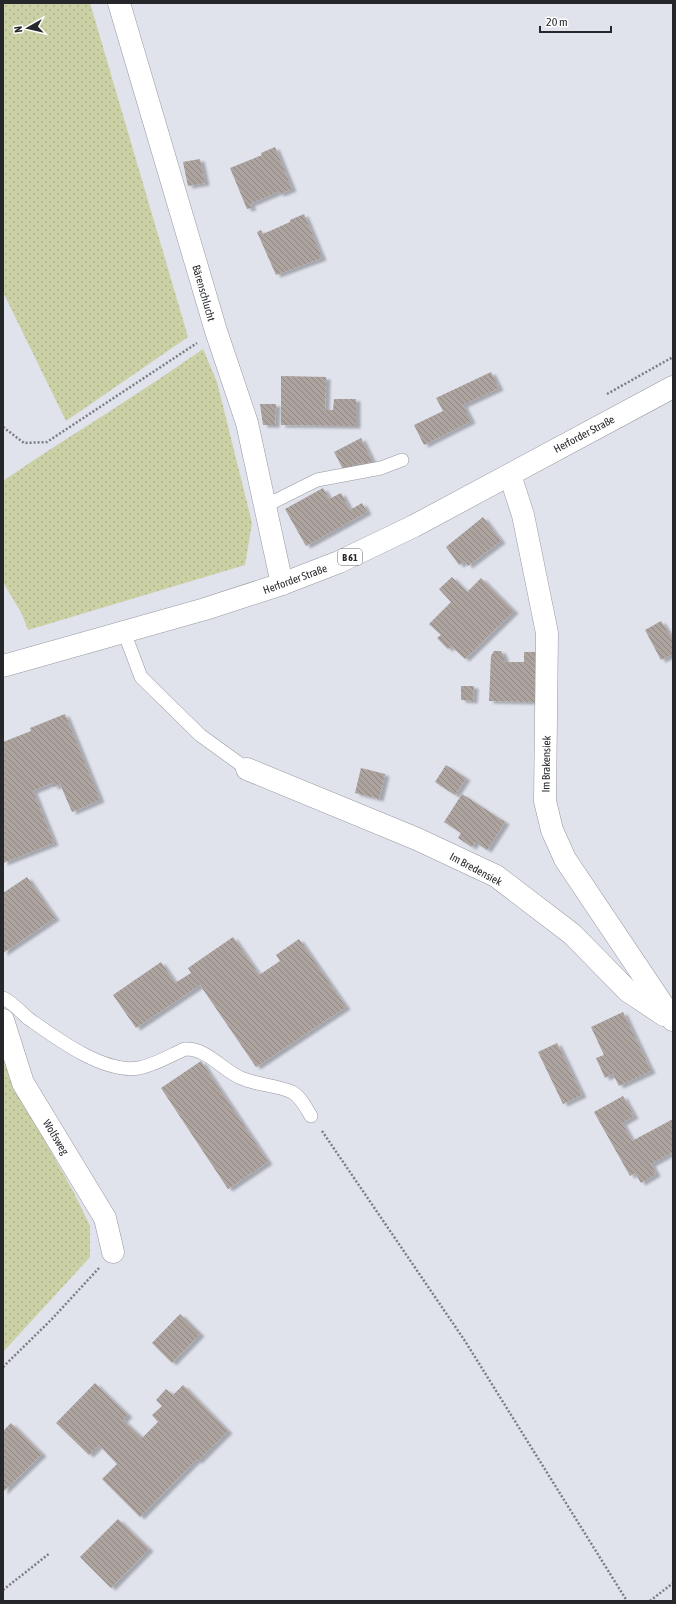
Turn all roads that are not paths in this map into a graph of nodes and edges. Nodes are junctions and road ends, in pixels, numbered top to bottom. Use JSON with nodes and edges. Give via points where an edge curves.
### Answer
{"nodes":[{"id":1,"x":119,"y":3,"type":"edge"},
{"id":2,"x":673,"y":387,"type":"edge"},
{"id":3,"x":402,"y":460,"type":"dead end"},
{"id":4,"x":510,"y":475,"type":"junction"},
{"id":5,"x":266,"y":506,"type":"junction"},
{"id":6,"x":282,"y":584,"type":"junction"},
{"id":7,"x":124,"y":632,"type":"junction"},
{"id":8,"x":3,"y":666,"type":"edge"},
{"id":9,"x":247,"y":769,"type":"joint"},
{"id":10,"x":3,"y":998,"type":"edge"},
{"id":11,"x":3,"y":1020,"type":"edge"},
{"id":12,"x":673,"y":1021,"type":"edge"},
{"id":13,"x":311,"y":1116,"type":"road end"},
{"id":14,"x":113,"y":1252,"type":"road end"}],
"edges":[{"from":1,"to":5,"type":"street","name":"Bärenschlucht","via":[[216,331],[247,423]]},
{"from":2,"to":4,"type":"street","name":"Herforder Straße","number":"B 61"},
{"from":3,"to":5,"type":"lane","via":[[381,468],[317,480]]},
{"from":4,"to":6,"type":"street","name":"Herforder Straße","number":"B 61","via":[[339,562]]},
{"from":4,"to":12,"type":"street","name":"Im Brakensiek","via":[[523,515],[547,633],[545,801],[552,830],[565,859]]},
{"from":5,"to":6,"type":"street","name":"Bärenschlucht"},
{"from":6,"to":7,"type":"street","name":"Herforder Straße","number":"B 61"},
{"from":7,"to":8,"type":"street","name":"Herforder Straße","number":"B 61"},
{"from":7,"to":9,"type":"lane","via":[[142,677],[200,735]]},
{"from":9,"to":12,"type":"street","name":"Im Bredensiek","via":[[417,839],[496,876],[572,934],[628,991]]},
{"from":10,"to":13,"type":"lane","via":[[58,1039],[99,1061],[116,1067],[140,1068],[185,1049],[193,1049],[203,1052],[226,1070],[242,1078],[292,1092],[301,1100]]},
{"from":11,"to":14,"type":"street","name":"Wolfsweg","via":[[23,1083],[105,1218]]}]}
